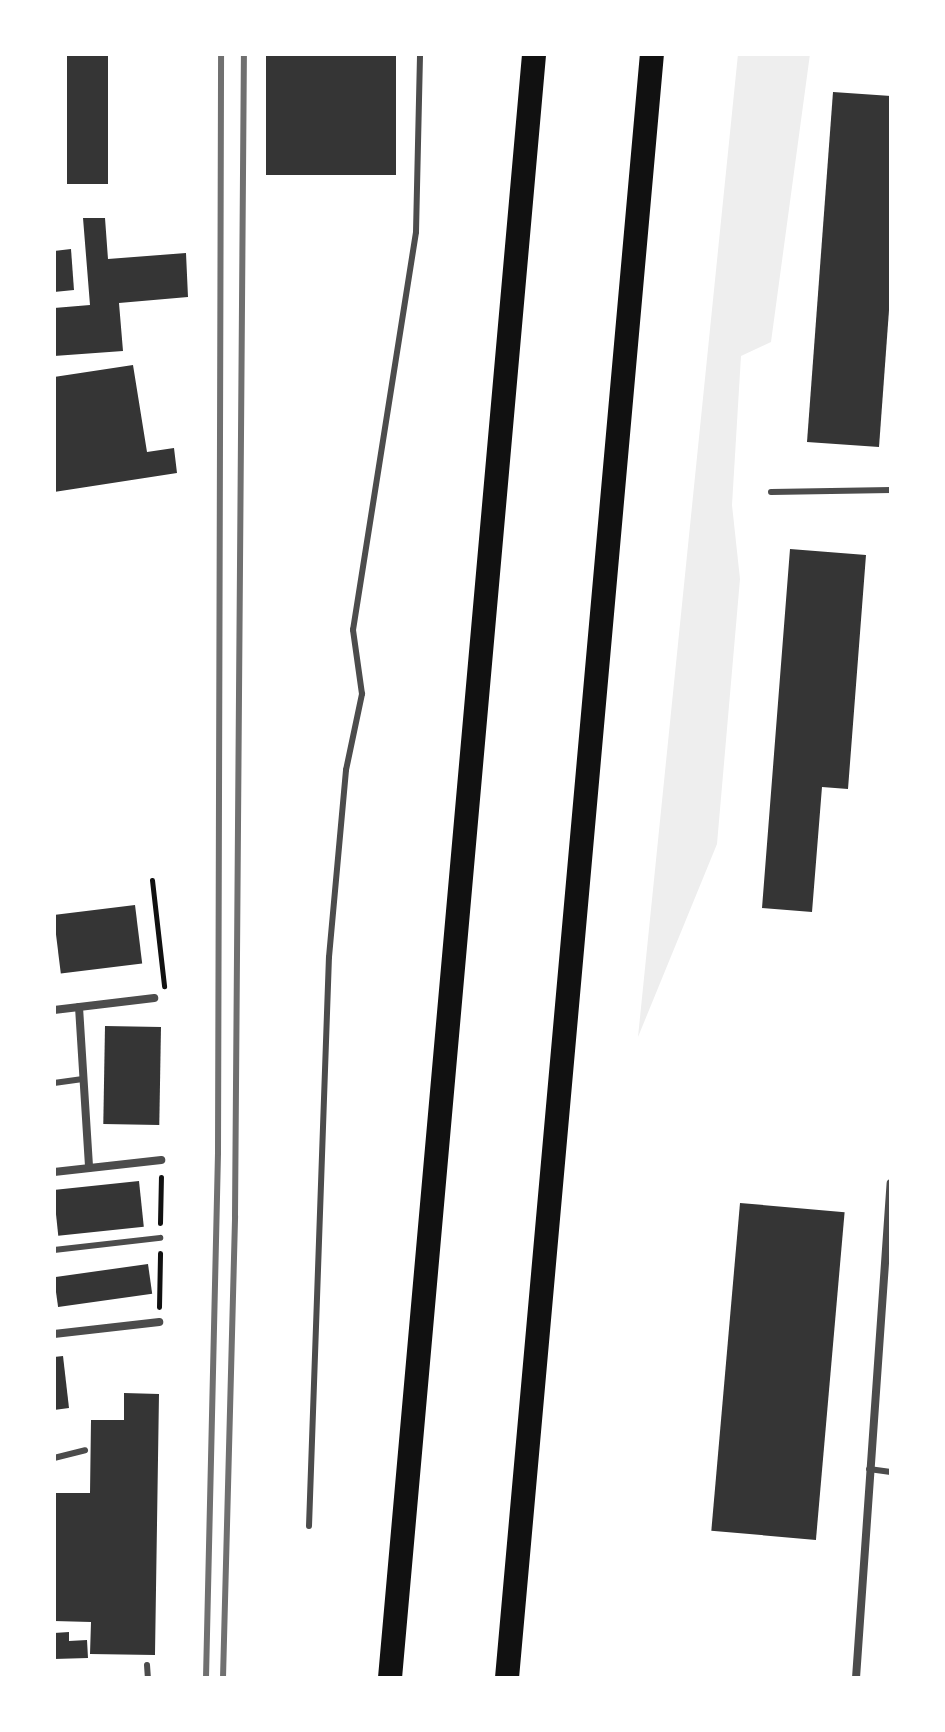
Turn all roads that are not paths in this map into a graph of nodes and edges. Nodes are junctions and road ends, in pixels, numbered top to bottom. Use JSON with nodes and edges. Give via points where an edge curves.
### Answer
{"nodes":[{"id":1,"x":420,"y":54,"type":"edge"},
{"id":2,"x":521,"y":54,"type":"edge"},
{"id":3,"x":534,"y":54,"type":"edge"},
{"id":4,"x":653,"y":62,"type":"edge"},
{"id":5,"x":528,"y":129,"type":"junction"},
{"id":6,"x":891,"y":490,"type":"edge"},
{"id":7,"x":771,"y":492,"type":"dead end"},
{"id":8,"x":154,"y":998,"type":"road end"},
{"id":9,"x":79,"y":1007,"type":"junction"},
{"id":10,"x":54,"y":1010,"type":"edge"},
{"id":11,"x":83,"y":1079,"type":"junction"},
{"id":12,"x":54,"y":1083,"type":"edge"},
{"id":13,"x":161,"y":1160,"type":"dead end"},
{"id":14,"x":89,"y":1168,"type":"junction"},
{"id":15,"x":54,"y":1172,"type":"edge"},
{"id":16,"x":891,"y":1183,"type":"edge"},
{"id":17,"x":160,"y":1238,"type":"dead end"},
{"id":18,"x":54,"y":1250,"type":"edge"},
{"id":19,"x":159,"y":1322,"type":"dead end"},
{"id":20,"x":54,"y":1334,"type":"edge"},
{"id":21,"x":85,"y":1450,"type":"dead end"},
{"id":22,"x":54,"y":1458,"type":"edge"},
{"id":23,"x":869,"y":1469,"type":"junction"},
{"id":24,"x":891,"y":1472,"type":"edge"},
{"id":25,"x":309,"y":1526,"type":"dead end"},
{"id":26,"x":147,"y":1665,"type":"dead end"},
{"id":27,"x":148,"y":1678,"type":"edge"},
{"id":28,"x":390,"y":1678,"type":"edge"},
{"id":29,"x":507,"y":1678,"type":"edge"},
{"id":30,"x":856,"y":1678,"type":"edge"}],
"edges":[{"from":1,"to":25,"type":"lane","via":[[416,232],[353,630],[362,694],[346,770],[329,957]]},
{"from":2,"to":5,"type":"highway"},
{"from":3,"to":5,"type":"highway"},
{"from":4,"to":29,"type":"highway"},
{"from":5,"to":28,"type":"highway"},
{"from":6,"to":7,"type":"lane"},
{"from":8,"to":9,"type":"street"},
{"from":9,"to":10,"type":"street"},
{"from":9,"to":11,"type":"street"},
{"from":11,"to":12,"type":"lane"},
{"from":11,"to":14,"type":"street"},
{"from":13,"to":14,"type":"street"},
{"from":14,"to":15,"type":"street"},
{"from":16,"to":23,"type":"street"},
{"from":17,"to":18,"type":"lane"},
{"from":19,"to":20,"type":"street"},
{"from":21,"to":22,"type":"lane"},
{"from":23,"to":24,"type":"lane"},
{"from":23,"to":30,"type":"street"},
{"from":26,"to":27,"type":"lane"}]}
